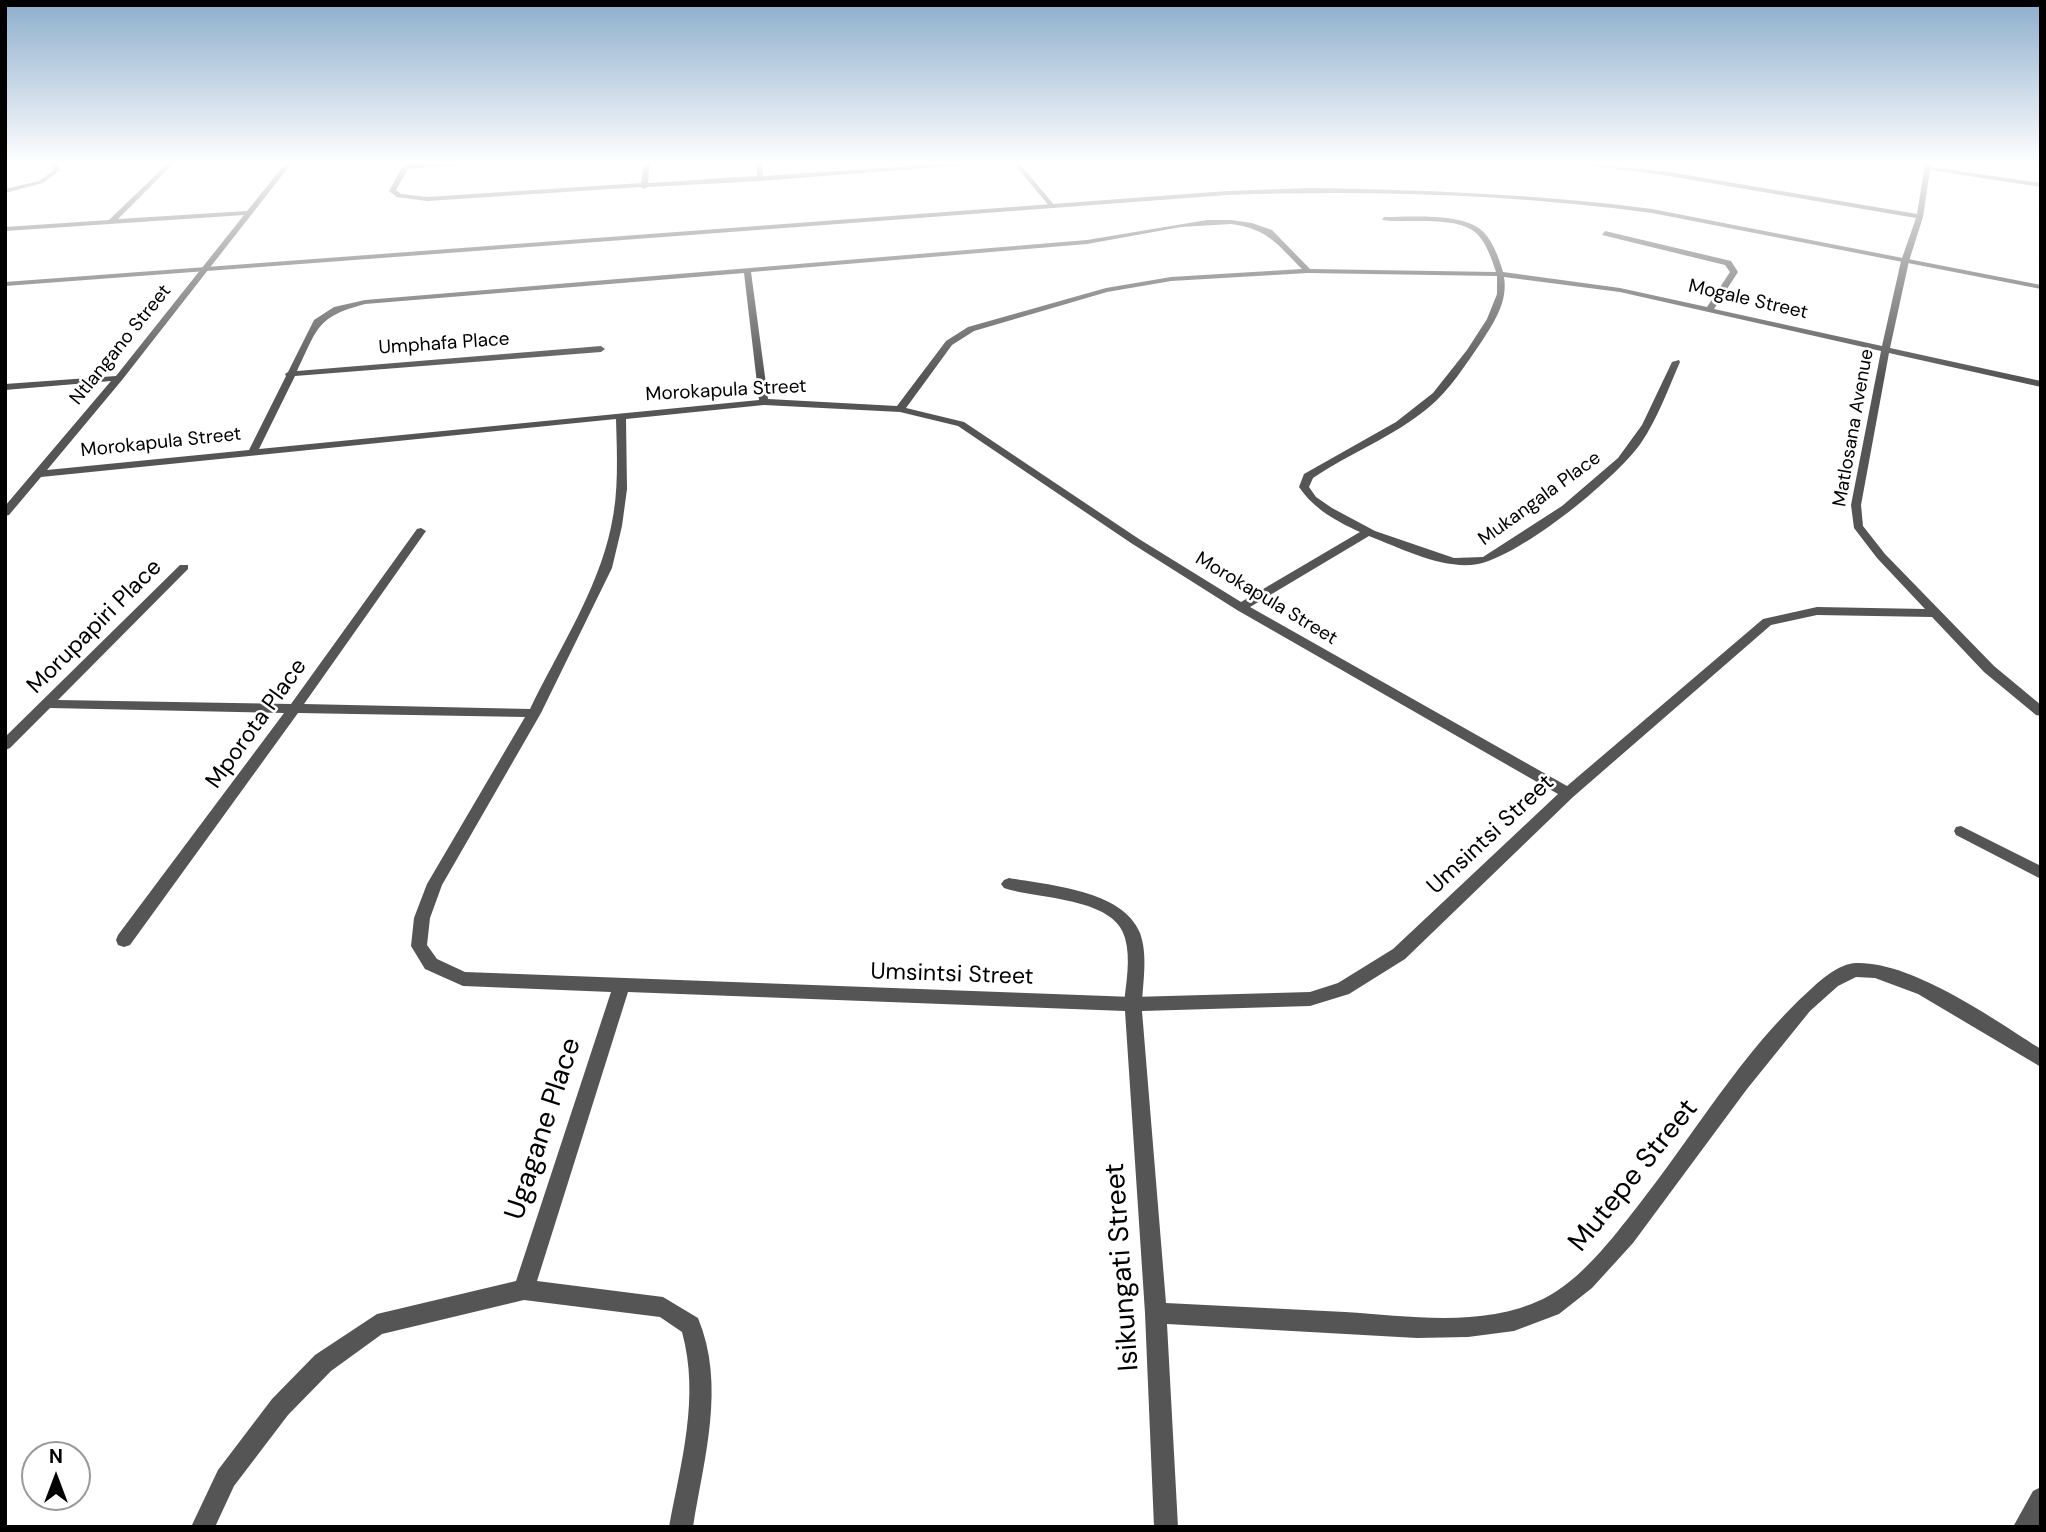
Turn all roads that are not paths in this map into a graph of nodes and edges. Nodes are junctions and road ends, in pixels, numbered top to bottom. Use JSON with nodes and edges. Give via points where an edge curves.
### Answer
{"nodes":[{"id":1,"x":231,"y":235,"type":"edge"},
{"id":2,"x":664,"y":235,"type":"edge"},
{"id":3,"x":1121,"y":235,"type":"edge"},
{"id":4,"x":1272,"y":235,"type":"edge"},
{"id":5,"x":1481,"y":235,"type":"edge"},
{"id":6,"x":1615,"y":235,"type":"edge"},
{"id":7,"x":1774,"y":235,"type":"edge"},
{"id":8,"x":1914,"y":235,"type":"edge"},
{"id":9,"x":1905,"y":261,"type":"junction"},
{"id":10,"x":206,"y":269,"type":"junction"},
{"id":11,"x":747,"y":270,"type":"junction"},
{"id":12,"x":1308,"y":271,"type":"junction"},
{"id":13,"x":1502,"y":274,"type":"junction"},
{"id":14,"x":5,"y":284,"type":"edge"},
{"id":15,"x":2041,"y":287,"type":"edge"},
{"id":16,"x":1710,"y":309,"type":"junction"},
{"id":17,"x":601,"y":349,"type":"dead end"},
{"id":18,"x":1885,"y":351,"type":"junction"},
{"id":19,"x":1676,"y":362,"type":"dead end"},
{"id":20,"x":289,"y":374,"type":"junction"},
{"id":21,"x":119,"y":378,"type":"junction"},
{"id":22,"x":2041,"y":384,"type":"edge"},
{"id":23,"x":5,"y":387,"type":"edge"},
{"id":24,"x":764,"y":402,"type":"junction"},
{"id":25,"x":900,"y":409,"type":"junction"},
{"id":26,"x":621,"y":415,"type":"junction"},
{"id":27,"x":253,"y":451,"type":"junction"},
{"id":28,"x":36,"y":474,"type":"junction"},
{"id":29,"x":5,"y":513,"type":"edge"},
{"id":30,"x":421,"y":531,"type":"dead end"},
{"id":31,"x":1370,"y":531,"type":"junction"},
{"id":32,"x":184,"y":567,"type":"dead end"},
{"id":33,"x":1241,"y":607,"type":"junction"},
{"id":34,"x":1933,"y":613,"type":"junction"},
{"id":35,"x":48,"y":704,"type":"junction"},
{"id":36,"x":295,"y":708,"type":"junction"},
{"id":37,"x":2041,"y":712,"type":"edge"},
{"id":38,"x":534,"y":713,"type":"junction"},
{"id":39,"x":5,"y":745,"type":"edge"},
{"id":40,"x":1568,"y":793,"type":"junction"},
{"id":41,"x":1961,"y":831,"type":"dead end"},
{"id":42,"x":2041,"y":873,"type":"edge"},
{"id":43,"x":1009,"y":884,"type":"dead end"},
{"id":44,"x":124,"y":940,"type":"dead end"},
{"id":45,"x":621,"y":987,"type":"junction"},
{"id":46,"x":1133,"y":1004,"type":"junction"},
{"id":47,"x":2041,"y":1059,"type":"edge"},
{"id":48,"x":524,"y":1290,"type":"junction"},
{"id":49,"x":1156,"y":1313,"type":"junction"},
{"id":50,"x":2041,"y":1499,"type":"edge"},
{"id":51,"x":203,"y":1527,"type":"edge"},
{"id":52,"x":681,"y":1527,"type":"edge"},
{"id":53,"x":1166,"y":1527,"type":"edge"},
{"id":54,"x":2025,"y":1527,"type":"edge"}],
"edges":[{"from":1,"to":10,"type":"street","name":"Ntlangano Street"},
{"from":2,"to":10,"type":"street"},
{"from":3,"to":11,"type":"street"},
{"from":4,"to":12,"type":"street"},
{"from":5,"to":13,"type":"street"},
{"from":6,"to":16,"type":"street","via":[[1728,263],[1734,272]]},
{"from":7,"to":9,"type":"street"},
{"from":8,"to":9,"type":"street","name":"Matlosana Avenue"},
{"from":9,"to":15,"type":"street"},
{"from":9,"to":18,"type":"street","name":"Matlosana Avenue"},
{"from":10,"to":14,"type":"street"},
{"from":10,"to":21,"type":"street","name":"Ntlangano Street"},
{"from":11,"to":20,"type":"street","via":[[351,305],[326,313],[317,322]]},
{"from":11,"to":24,"type":"street"},
{"from":12,"to":13,"type":"street","name":"Mogale Street"},
{"from":12,"to":25,"type":"street","name":"Mogale Street","via":[[1227,275],[1106,290],[971,328],[949,343]]},
{"from":13,"to":16,"type":"street","name":"Mogale Street","via":[[1620,290]]},
{"from":13,"to":31,"type":"street","name":"Mukangala Place","via":[[1498,306],[1445,386],[1426,405],[1329,461],[1305,481],[1314,503]]},
{"from":16,"to":18,"type":"street","name":"Mogale Street"},
{"from":17,"to":20,"type":"street","name":"Umphafa Place"},
{"from":18,"to":22,"type":"street","name":"Mogale Street"},
{"from":18,"to":34,"type":"street","name":"Matlosana Avenue","via":[[1856,505],[1858,526]]},
{"from":19,"to":31,"type":"street","name":"Mukangala Place","via":[[1637,441],[1622,460],[1486,560],[1454,561]]},
{"from":20,"to":27,"type":"street"},
{"from":21,"to":23,"type":"street"},
{"from":21,"to":28,"type":"street","name":"Ntlangano Street"},
{"from":24,"to":25,"type":"street","name":"Morokapula Street"},
{"from":24,"to":26,"type":"street","name":"Morokapula Street"},
{"from":25,"to":33,"type":"street","name":"Morokapula Street","via":[[961,424]]},
{"from":26,"to":27,"type":"street","name":"Morokapula Street"},
{"from":26,"to":38,"type":"street","name":"Umsintsi Street","via":[[622,489],[606,568]]},
{"from":27,"to":28,"type":"street","name":"Morokapula Street"},
{"from":28,"to":29,"type":"street","name":"Ntlangano Street"},
{"from":30,"to":36,"type":"street","name":"Mporota Place"},
{"from":31,"to":33,"type":"street"},
{"from":32,"to":35,"type":"street","name":"Morupapiri Place"},
{"from":33,"to":40,"type":"street","name":"Morokapula Street"},
{"from":34,"to":37,"type":"street","name":"Matlosana Avenue"},
{"from":34,"to":40,"type":"street","name":"Umsintsi Street","via":[[1817,611],[1767,622]]},
{"from":35,"to":36,"type":"street"},
{"from":35,"to":39,"type":"street","name":"Morupapiri Place"},
{"from":36,"to":38,"type":"street"},
{"from":36,"to":44,"type":"street","name":"Mporota Place"},
{"from":38,"to":45,"type":"street","name":"Umsintsi Street","via":[[435,884],[422,918],[419,946],[431,964],[463,979]]},
{"from":40,"to":46,"type":"street","name":"Umsintsi Street","via":[[1399,954],[1343,989],[1310,999]]},
{"from":41,"to":42,"type":"street"},
{"from":43,"to":46,"type":"street","name":"Isikungati Street","via":[[1102,905],[1123,918],[1133,936]]},
{"from":45,"to":46,"type":"street","name":"Umsintsi Street"},
{"from":45,"to":48,"type":"street","name":"Ugagane Place"},
{"from":46,"to":49,"type":"street","name":"Isikungati Street"},
{"from":47,"to":49,"type":"street","name":"Mutepe Street","via":[[1905,981],[1880,972],[1837,974],[1782,1031],[1635,1227],[1565,1298],[1531,1315],[1485,1324],[1430,1327]]},
{"from":48,"to":51,"type":"street","via":[[377,1325],[323,1363],[280,1407],[226,1478]]},
{"from":48,"to":52,"type":"street","via":[[663,1307],[691,1325],[700,1357],[702,1404]]},
{"from":49,"to":53,"type":"street","name":"Isikungati Street"},
{"from":50,"to":54,"type":"street"}]}
